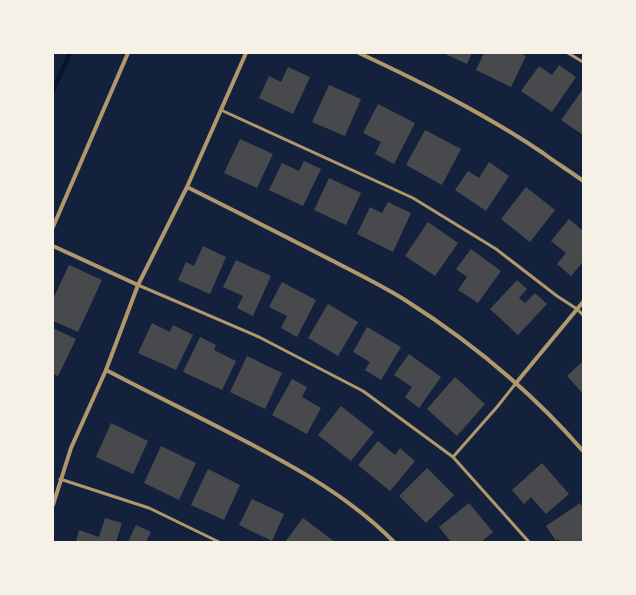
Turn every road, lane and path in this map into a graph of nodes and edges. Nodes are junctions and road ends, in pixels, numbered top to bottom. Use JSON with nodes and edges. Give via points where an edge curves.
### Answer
{"nodes":[{"id":1,"x":128,"y":53,"type":"edge"},
{"id":2,"x":246,"y":53,"type":"edge"},
{"id":3,"x":359,"y":53,"type":"edge"},
{"id":4,"x":568,"y":53,"type":"edge"},
{"id":5,"x":583,"y":62,"type":"edge"},
{"id":6,"x":221,"y":110,"type":"junction"},
{"id":7,"x":583,"y":181,"type":"edge"},
{"id":8,"x":187,"y":187,"type":"junction"},
{"id":9,"x":53,"y":227,"type":"edge"},
{"id":10,"x":53,"y":246,"type":"edge"},
{"id":11,"x":138,"y":285,"type":"junction"},
{"id":12,"x":583,"y":302,"type":"edge"},
{"id":13,"x":577,"y":309,"type":"junction"},
{"id":14,"x":583,"y":315,"type":"edge"},
{"id":15,"x":106,"y":370,"type":"junction"},
{"id":16,"x":516,"y":383,"type":"junction"},
{"id":17,"x":583,"y":451,"type":"edge"},
{"id":18,"x":453,"y":457,"type":"junction"},
{"id":19,"x":60,"y":479,"type":"junction"},
{"id":20,"x":53,"y":505,"type":"edge"},
{"id":21,"x":219,"y":542,"type":"edge"},
{"id":22,"x":394,"y":542,"type":"edge"},
{"id":23,"x":529,"y":542,"type":"edge"}],
"edges":[{"from":1,"to":9,"type":"street"},
{"from":2,"to":6,"type":"street"},
{"from":3,"to":7,"type":"street","via":[[433,88],[480,114]]},
{"from":4,"to":5,"type":"lane"},
{"from":6,"to":8,"type":"street"},
{"from":6,"to":13,"type":"lane","via":[[413,198],[496,250]]},
{"from":8,"to":11,"type":"street"},
{"from":8,"to":16,"type":"street","via":[[404,300],[470,346]]},
{"from":10,"to":11,"type":"street"},
{"from":11,"to":15,"type":"street"},
{"from":11,"to":18,"type":"lane","via":[[259,337],[363,391]]},
{"from":12,"to":13,"type":"street"},
{"from":13,"to":14,"type":"lane"},
{"from":13,"to":16,"type":"street"},
{"from":15,"to":19,"type":"street"},
{"from":15,"to":22,"type":"street","via":[[301,472],[365,516]]},
{"from":16,"to":17,"type":"street"},
{"from":16,"to":18,"type":"lane"},
{"from":18,"to":23,"type":"lane"},
{"from":19,"to":20,"type":"street"},
{"from":19,"to":21,"type":"lane","via":[[149,508]]}]}
